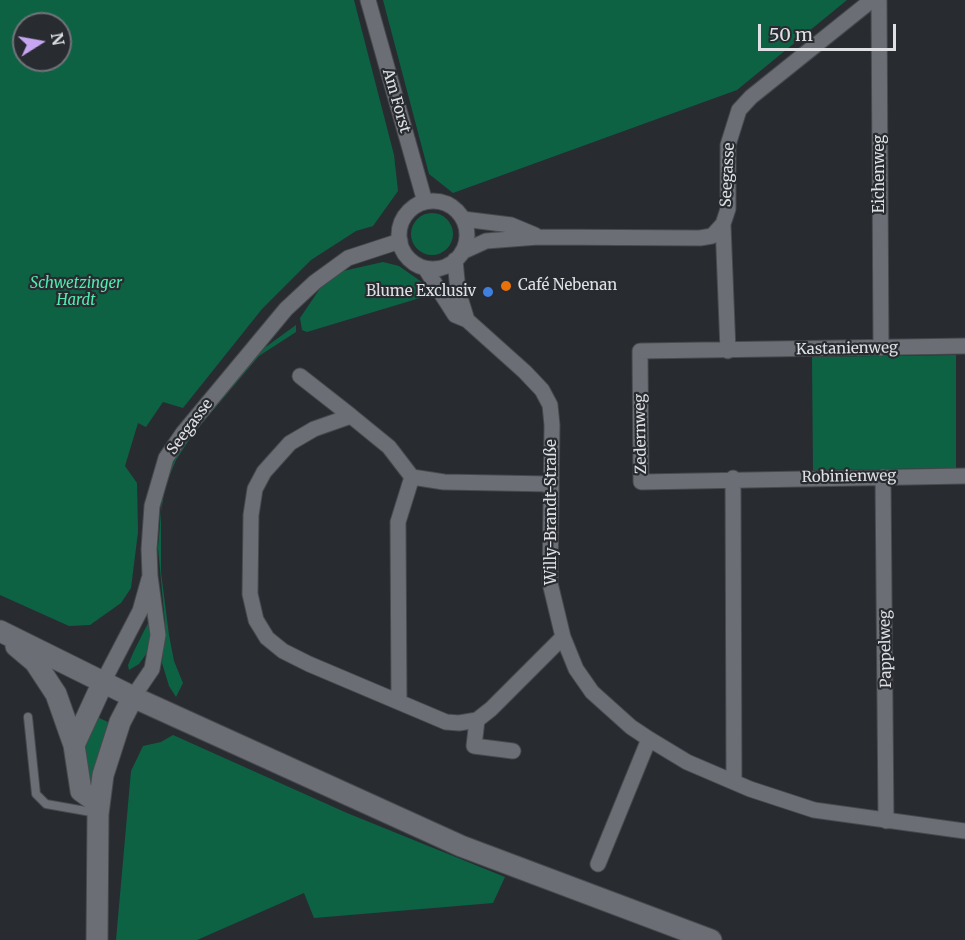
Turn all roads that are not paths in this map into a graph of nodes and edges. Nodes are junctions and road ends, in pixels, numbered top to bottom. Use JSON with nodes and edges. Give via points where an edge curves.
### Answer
{"nodes":[{"id":1,"x":368,"y":0,"type":"edge"},
{"id":2,"x":872,"y":0,"type":"edge"},
{"id":3,"x":879,"y":0,"type":"edge"},
{"id":4,"x":425,"y":202,"type":"junction"},
{"id":5,"x":463,"y":219,"type":"junction"},
{"id":6,"x":723,"y":224,"type":"junction"},
{"id":7,"x":538,"y":237,"type":"junction"},
{"id":8,"x":400,"y":241,"type":"junction"},
{"id":9,"x":459,"y":256,"type":"junction"},
{"id":10,"x":425,"y":268,"type":"junction"},
{"id":11,"x":467,"y":320,"type":"junction"},
{"id":12,"x":965,"y":346,"type":"edge"},
{"id":13,"x":881,"y":348,"type":"junction"},
{"id":14,"x":728,"y":351,"type":"junction"},
{"id":15,"x":300,"y":376,"type":"dead end"},
{"id":16,"x":351,"y":416,"type":"junction"},
{"id":17,"x":965,"y":476,"type":"edge"},
{"id":18,"x":412,"y":477,"type":"junction"},
{"id":19,"x":883,"y":477,"type":"junction"},
{"id":20,"x":733,"y":478,"type":"junction"},
{"id":21,"x":550,"y":484,"type":"junction"},
{"id":22,"x":150,"y":576,"type":"junction"},
{"id":23,"x":0,"y":631,"type":"edge"},
{"id":24,"x":563,"y":637,"type":"junction"},
{"id":25,"x":103,"y":682,"type":"junction"},
{"id":26,"x":134,"y":697,"type":"junction"},
{"id":27,"x":399,"y":701,"type":"junction"},
{"id":28,"x":28,"y":717,"type":"dead end"},
{"id":29,"x":477,"y":720,"type":"junction"},
{"id":30,"x":649,"y":739,"type":"junction"},
{"id":31,"x":74,"y":744,"type":"junction"},
{"id":32,"x":513,"y":751,"type":"dead end"},
{"id":33,"x":734,"y":782,"type":"junction"},
{"id":34,"x":98,"y":809,"type":"junction"},
{"id":35,"x":886,"y":821,"type":"junction"},
{"id":36,"x":965,"y":831,"type":"edge"},
{"id":37,"x":598,"y":864,"type":"dead end"},
{"id":38,"x":97,"y":940,"type":"edge"},
{"id":39,"x":711,"y":940,"type":"edge"}],
"edges":[{"from":1,"to":4,"type":"street","name":"Am Forst"},
{"from":2,"to":6,"type":"street","name":"Seegasse","via":[[739,110],[728,145],[728,209]]},
{"from":3,"to":13,"type":"street","name":"Eichenweg"},
{"from":4,"to":5,"type":"street","via":[[447,204]]},
{"from":4,"to":8,"type":"street","via":[[415,206],[402,221]]},
{"from":5,"to":7,"type":"street","name":"Seegasse","via":[[512,225]]},
{"from":5,"to":9,"type":"street","via":[[467,230]]},
{"from":6,"to":7,"type":"street","name":"Seegasse","via":[[712,236],[700,238]]},
{"from":6,"to":14,"type":"street"},
{"from":7,"to":9,"type":"street","name":"Seegasse","via":[[486,241]]},
{"from":8,"to":10,"type":"street","via":[[408,258]]},
{"from":8,"to":22,"type":"street","name":"Seegasse","via":[[348,258],[315,282],[286,309],[183,433],[166,458],[152,506]]},
{"from":9,"to":10,"type":"street","via":[[435,269]]},
{"from":9,"to":11,"type":"street","name":"Willy-Brandt-Straße","via":[[458,291]]},
{"from":10,"to":11,"type":"street","name":"Willy-Brandt-Straße","via":[[455,315]]},
{"from":11,"to":21,"type":"street","name":"Willy-Brandt-Straße","via":[[542,390],[550,405]]},
{"from":12,"to":13,"type":"street","name":"Kastanienweg"},
{"from":13,"to":14,"type":"street","name":"Kastanienweg"},
{"from":14,"to":20,"type":"street","name":"Zedernweg","via":[[640,351],[641,482]]},
{"from":15,"to":16,"type":"street"},
{"from":16,"to":18,"type":"street","via":[[389,447]]},
{"from":16,"to":27,"type":"street","via":[[314,429],[290,443],[264,472],[255,489],[251,514],[250,594],[256,620],[267,638],[282,651]]},
{"from":17,"to":19,"type":"street","name":"Robinienweg"},
{"from":18,"to":21,"type":"street","via":[[444,482]]},
{"from":18,"to":27,"type":"street","via":[[398,522]]},
{"from":19,"to":20,"type":"street","name":"Robinienweg"},
{"from":19,"to":35,"type":"street","name":"Pappelweg"},
{"from":20,"to":33,"type":"street"},
{"from":21,"to":24,"type":"street","name":"Willy-Brandt-Straße","via":[[550,583]]},
{"from":22,"to":25,"type":"street","via":[[140,611]]},
{"from":22,"to":26,"type":"street","name":"Seegasse","via":[[158,635],[152,669]]},
{"from":23,"to":25,"type":"main road"},
{"from":23,"to":31,"type":"main road","via":[[35,662],[56,694]]},
{"from":24,"to":29,"type":"street"},
{"from":24,"to":30,"type":"street","name":"Willy-Brandt-Straße","via":[[576,669],[592,692]]},
{"from":25,"to":26,"type":"main road"},
{"from":25,"to":31,"type":"main road"},
{"from":26,"to":34,"type":"main road","via":[[110,748]]},
{"from":26,"to":39,"type":"main road","via":[[461,846]]},
{"from":27,"to":29,"type":"street","via":[[446,722]]},
{"from":28,"to":34,"type":"lane","via":[[36,794],[46,804]]},
{"from":29,"to":32,"type":"street","via":[[474,746]]},
{"from":30,"to":33,"type":"street","name":"Willy-Brandt-Straße","via":[[687,762]]},
{"from":30,"to":37,"type":"street"},
{"from":31,"to":34,"type":"main road","via":[[81,791]]},
{"from":33,"to":35,"type":"street","name":"Willy-Brandt-Straße","via":[[814,810]]},
{"from":34,"to":38,"type":"main road"},
{"from":35,"to":36,"type":"street","name":"Willy-Brandt-Straße"}]}
